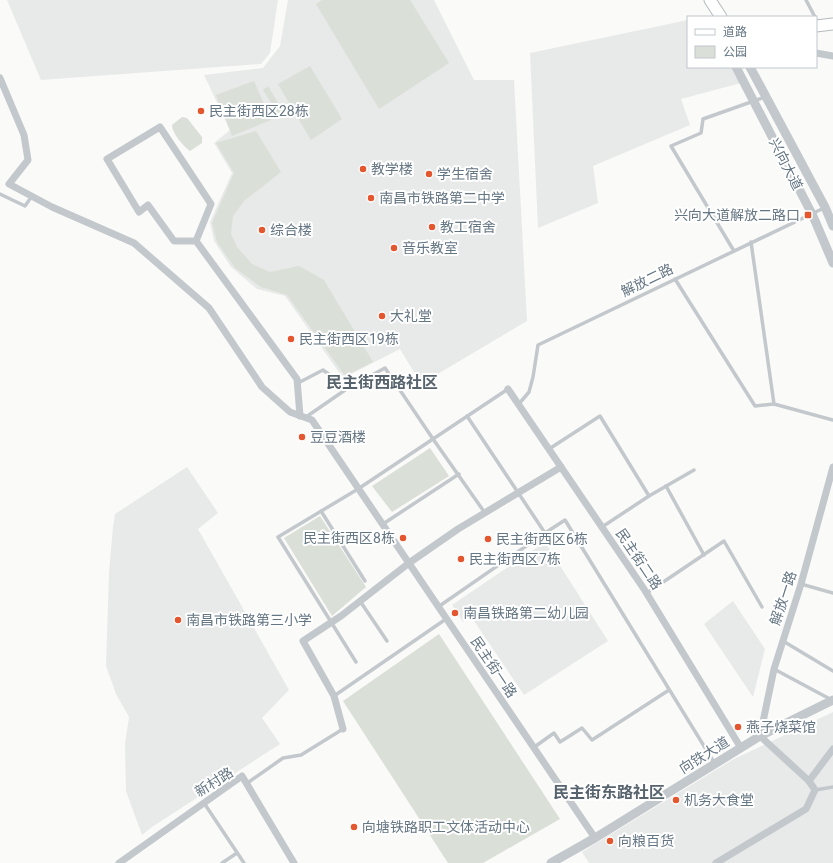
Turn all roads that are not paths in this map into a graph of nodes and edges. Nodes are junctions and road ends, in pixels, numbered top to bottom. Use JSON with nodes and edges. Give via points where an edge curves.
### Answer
{"nodes":[{"id":1,"x":710,"y":0,"type":"edge"},
{"id":2,"x":806,"y":0,"type":"edge"},
{"id":3,"x":720,"y":16,"type":"edge"},
{"id":4,"x":814,"y":16,"type":"edge"},
{"id":5,"x":817,"y":22,"type":"edge"},
{"id":6,"x":833,"y":24,"type":"edge"},
{"id":7,"x":817,"y":53,"type":"edge"},
{"id":8,"x":833,"y":56,"type":"edge"},
{"id":9,"x":737,"y":68,"type":"edge"},
{"id":10,"x":751,"y":68,"type":"edge"},
{"id":11,"x":0,"y":78,"type":"edge"},
{"id":12,"x":766,"y":97,"type":"junction"},
{"id":13,"x":754,"y":102,"type":"junction"},
{"id":14,"x":0,"y":194,"type":"edge"},
{"id":15,"x":32,"y":196,"type":"junction"},
{"id":16,"x":825,"y":207,"type":"junction"},
{"id":17,"x":812,"y":213,"type":"junction"},
{"id":18,"x":833,"y":226,"type":"edge"},
{"id":19,"x":196,"y":241,"type":"junction"},
{"id":20,"x":751,"y":242,"type":"junction"},
{"id":21,"x":734,"y":251,"type":"junction"},
{"id":22,"x":833,"y":263,"type":"edge"},
{"id":23,"x":675,"y":279,"type":"junction"},
{"id":24,"x":298,"y":383,"type":"junction"},
{"id":25,"x":348,"y":388,"type":"junction"},
{"id":26,"x":508,"y":389,"type":"joint"},
{"id":27,"x":774,"y":404,"type":"junction"},
{"id":28,"x":518,"y":405,"type":"junction"},
{"id":29,"x":467,"y":416,"type":"junction"},
{"id":30,"x":303,"y":417,"type":"junction"},
{"id":31,"x":833,"y":420,"type":"edge"},
{"id":32,"x":433,"y":439,"type":"junction"},
{"id":33,"x":549,"y":449,"type":"junction"},
{"id":34,"x":561,"y":467,"type":"junction"},
{"id":35,"x":833,"y":467,"type":"edge"},
{"id":36,"x":694,"y":470,"type":"dead end"},
{"id":37,"x":459,"y":474,"type":"junction"},
{"id":38,"x":666,"y":486,"type":"junction"},
{"id":39,"x":358,"y":489,"type":"junction"},
{"id":40,"x":519,"y":492,"type":"junction"},
{"id":41,"x":649,"y":496,"type":"junction"},
{"id":42,"x":321,"y":511,"type":"junction"},
{"id":43,"x":485,"y":513,"type":"junction"},
{"id":44,"x":382,"y":524,"type":"junction"},
{"id":45,"x":602,"y":527,"type":"junction"},
{"id":46,"x":545,"y":533,"type":"junction"},
{"id":47,"x":704,"y":555,"type":"junction"},
{"id":48,"x":409,"y":563,"type":"junction"},
{"id":49,"x":365,"y":581,"type":"dead end"},
{"id":50,"x":801,"y":584,"type":"junction"},
{"id":51,"x":833,"y":593,"type":"edge"},
{"id":52,"x":647,"y":594,"type":"junction"},
{"id":53,"x":360,"y":601,"type":"junction"},
{"id":54,"x":438,"y":607,"type":"junction"},
{"id":55,"x":762,"y":607,"type":"dead end"},
{"id":56,"x":446,"y":619,"type":"junction"},
{"id":57,"x":331,"y":622,"type":"junction"},
{"id":58,"x":387,"y":641,"type":"dead end"},
{"id":59,"x":783,"y":641,"type":"junction"},
{"id":60,"x":356,"y":662,"type":"dead end"},
{"id":61,"x":774,"y":669,"type":"junction"},
{"id":62,"x":833,"y":671,"type":"edge"},
{"id":63,"x":669,"y":690,"type":"junction"},
{"id":64,"x":334,"y":696,"type":"junction"},
{"id":65,"x":833,"y":701,"type":"edge"},
{"id":66,"x":343,"y":729,"type":"joint"},
{"id":67,"x":760,"y":736,"type":"junction"},
{"id":68,"x":534,"y":748,"type":"junction"},
{"id":69,"x":741,"y":748,"type":"junction"},
{"id":70,"x":833,"y":749,"type":"edge"},
{"id":71,"x":715,"y":764,"type":"junction"},
{"id":72,"x":809,"y":781,"type":"junction"},
{"id":73,"x":246,"y":784,"type":"junction"},
{"id":74,"x":833,"y":787,"type":"edge"},
{"id":75,"x":815,"y":790,"type":"junction"},
{"id":76,"x":204,"y":803,"type":"junction"},
{"id":77,"x":594,"y":838,"type":"junction"},
{"id":78,"x":237,"y":853,"type":"junction"},
{"id":79,"x":118,"y":863,"type":"edge"},
{"id":80,"x":222,"y":863,"type":"edge"},
{"id":81,"x":244,"y":863,"type":"edge"},
{"id":82,"x":294,"y":863,"type":"edge"},
{"id":83,"x":551,"y":863,"type":"edge"},
{"id":84,"x":716,"y":863,"type":"edge"}],
"edges":[{"from":1,"to":3,"type":"main road"},
{"from":2,"to":4,"type":"lane"},
{"from":5,"to":6,"type":"main road"},
{"from":7,"to":8,"type":"street"},
{"from":9,"to":13,"type":"street","name":"兴向大道"},
{"from":10,"to":12,"type":"street","name":"兴向大道"},
{"from":11,"to":15,"type":"street","name":"民主街一路","via":[[24,136],[28,160],[9,184]]},
{"from":12,"to":13,"type":"lane"},
{"from":12,"to":16,"type":"street","name":"兴向大道"},
{"from":13,"to":17,"type":"street","name":"兴向大道"},
{"from":13,"to":21,"type":"lane","via":[[703,119],[701,133],[671,146]]},
{"from":14,"to":15,"type":"lane","via":[[25,206]]},
{"from":15,"to":30,"type":"street","name":"民主街一路","via":[[134,243],[209,308],[262,387],[290,412]]},
{"from":16,"to":17,"type":"lane","name":"解放二路"},
{"from":16,"to":18,"type":"street","name":"兴向大道"},
{"from":17,"to":20,"type":"lane","name":"解放二路"},
{"from":17,"to":22,"type":"street","name":"兴向大道"},
{"from":19,"to":19,"type":"street","via":[[174,240],[148,206],[139,212],[107,159],[160,127],[211,204]]},
{"from":19,"to":24,"type":"street"},
{"from":20,"to":21,"type":"lane","name":"解放二路"},
{"from":20,"to":27,"type":"lane"},
{"from":21,"to":23,"type":"lane","name":"解放二路"},
{"from":23,"to":27,"type":"lane","via":[[755,406]]},
{"from":23,"to":28,"type":"lane","name":"解放二路","via":[[538,345],[529,392]]},
{"from":24,"to":25,"type":"lane","via":[[323,370]]},
{"from":24,"to":30,"type":"street"},
{"from":25,"to":30,"type":"lane"},
{"from":25,"to":32,"type":"lane","via":[[385,368]]},
{"from":26,"to":28,"type":"street","name":"民主街二路"},
{"from":26,"to":29,"type":"lane"},
{"from":27,"to":31,"type":"lane"},
{"from":28,"to":33,"type":"street","name":"民主街二路"},
{"from":29,"to":32,"type":"lane"},
{"from":29,"to":40,"type":"lane"},
{"from":30,"to":39,"type":"street","name":"民主街一路","via":[[312,420]]},
{"from":32,"to":37,"type":"lane"},
{"from":32,"to":39,"type":"lane"},
{"from":33,"to":34,"type":"street","name":"民主街二路"},
{"from":33,"to":41,"type":"lane","via":[[600,416]]},
{"from":34,"to":40,"type":"street"},
{"from":34,"to":45,"type":"street","name":"民主街二路"},
{"from":35,"to":50,"type":"street","name":"解放一路"},
{"from":36,"to":38,"type":"lane"},
{"from":37,"to":43,"type":"lane"},
{"from":37,"to":44,"type":"lane"},
{"from":38,"to":41,"type":"lane"},
{"from":38,"to":47,"type":"lane"},
{"from":39,"to":42,"type":"lane"},
{"from":39,"to":44,"type":"street","name":"民主街一路"},
{"from":40,"to":43,"type":"street"},
{"from":40,"to":46,"type":"lane"},
{"from":41,"to":45,"type":"lane"},
{"from":42,"to":49,"type":"lane"},
{"from":42,"to":57,"type":"lane","via":[[278,537]]},
{"from":43,"to":48,"type":"street"},
{"from":44,"to":48,"type":"street","name":"民主街一路"},
{"from":45,"to":52,"type":"street","name":"民主街二路"},
{"from":46,"to":54,"type":"lane"},
{"from":46,"to":63,"type":"lane","via":[[565,520]]},
{"from":47,"to":52,"type":"lane"},
{"from":47,"to":55,"type":"lane","via":[[724,541]]},
{"from":48,"to":53,"type":"street"},
{"from":48,"to":54,"type":"street","name":"民主街一路"},
{"from":50,"to":51,"type":"lane"},
{"from":50,"to":59,"type":"street","name":"解放一路"},
{"from":52,"to":69,"type":"street","name":"民主街二路"},
{"from":53,"to":57,"type":"street"},
{"from":53,"to":58,"type":"lane"},
{"from":54,"to":56,"type":"street","name":"民主街一路"},
{"from":56,"to":64,"type":"lane"},
{"from":56,"to":68,"type":"street","name":"民主街一路"},
{"from":57,"to":60,"type":"lane"},
{"from":57,"to":64,"type":"street","via":[[303,641]]},
{"from":59,"to":61,"type":"street","name":"解放一路"},
{"from":59,"to":62,"type":"lane"},
{"from":61,"to":65,"type":"lane"},
{"from":61,"to":67,"type":"street","name":"解放一路"},
{"from":63,"to":68,"type":"lane","via":[[592,740],[582,728],[560,742],[554,733]]},
{"from":63,"to":71,"type":"lane"},
{"from":64,"to":66,"type":"street"},
{"from":65,"to":67,"type":"street","name":"向铁大道"},
{"from":66,"to":73,"type":"lane","via":[[302,755],[283,758]]},
{"from":67,"to":69,"type":"street","name":"向铁大道"},
{"from":67,"to":72,"type":"street"},
{"from":68,"to":77,"type":"street","name":"民主街一路"},
{"from":69,"to":71,"type":"street","name":"向铁大道"},
{"from":70,"to":72,"type":"street"},
{"from":71,"to":77,"type":"street","name":"向铁大道"},
{"from":72,"to":75,"type":"street"},
{"from":73,"to":76,"type":"street","name":"新村路","via":[[242,776]]},
{"from":73,"to":82,"type":"street","name":"新村路"},
{"from":74,"to":75,"type":"lane"},
{"from":75,"to":84,"type":"street","via":[[806,809]]},
{"from":76,"to":78,"type":"lane"},
{"from":76,"to":79,"type":"street","name":"新村路"},
{"from":77,"to":83,"type":"street","name":"向铁大道"},
{"from":78,"to":80,"type":"lane"},
{"from":78,"to":81,"type":"lane"}]}
